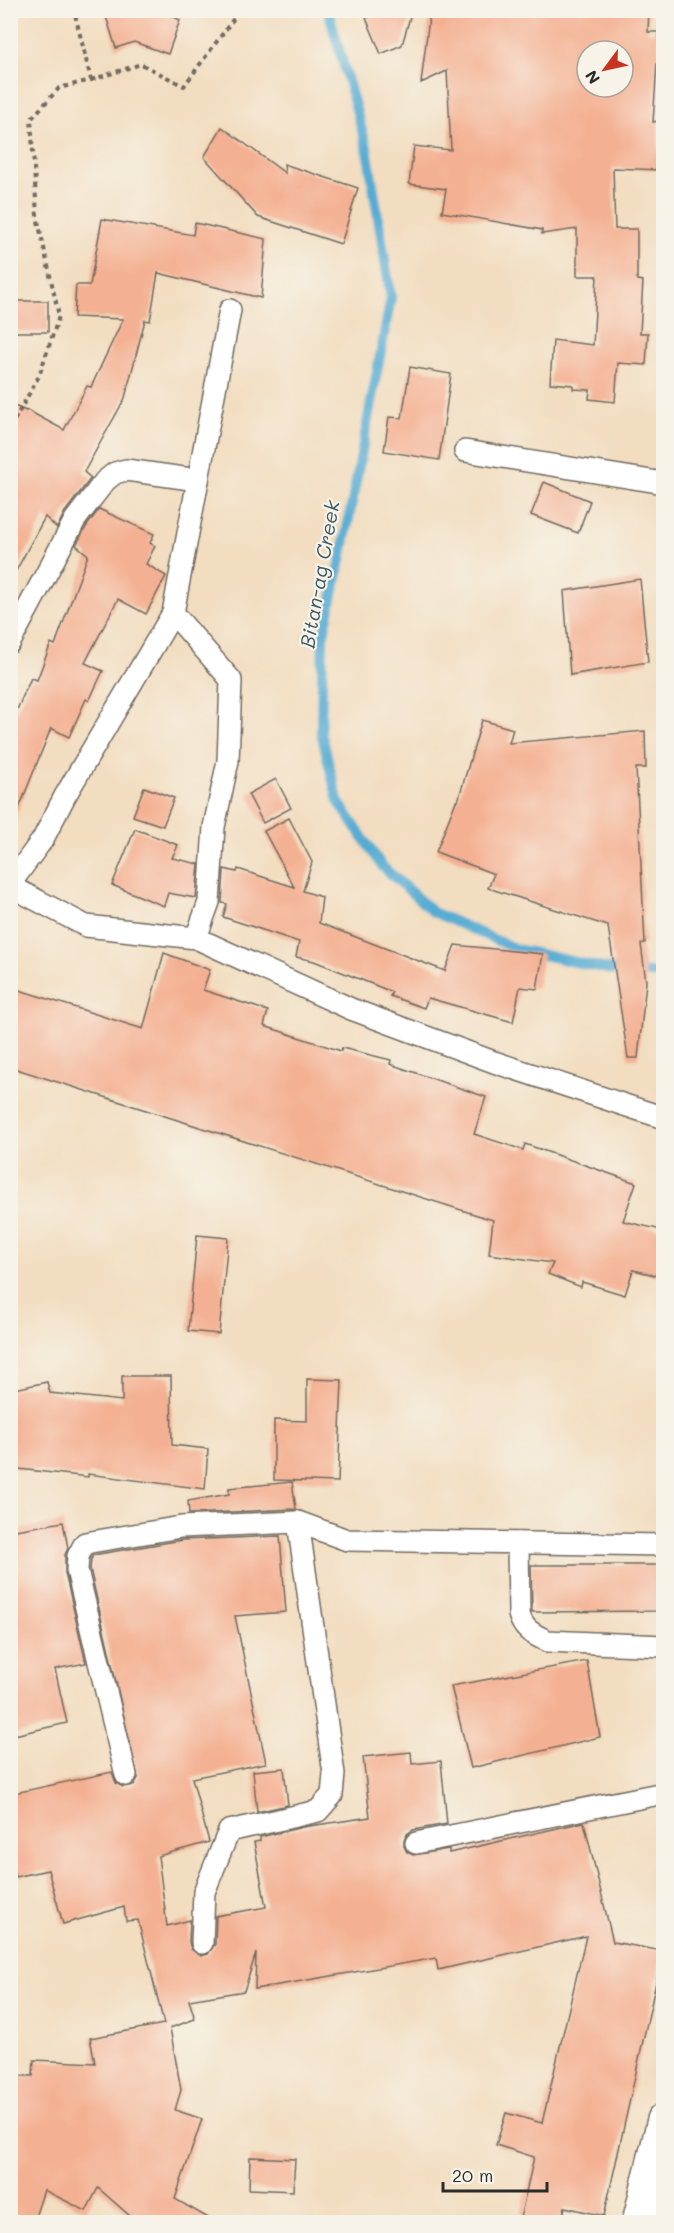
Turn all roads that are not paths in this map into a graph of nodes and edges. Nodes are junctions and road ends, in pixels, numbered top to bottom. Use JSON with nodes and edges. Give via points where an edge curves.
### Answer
{"nodes":[{"id":1,"x":230,"y":310,"type":"dead end"},
{"id":2,"x":465,"y":451,"type":"dead end"},
{"id":3,"x":198,"y":480,"type":"junction"},
{"id":4,"x":663,"y":483,"type":"edge"},
{"id":5,"x":173,"y":613,"type":"junction"},
{"id":6,"x":10,"y":642,"type":"edge"},
{"id":7,"x":10,"y":885,"type":"edge"},
{"id":8,"x":196,"y":938,"type":"junction"},
{"id":9,"x":663,"y":1118,"type":"edge"},
{"id":10,"x":298,"y":1522,"type":"junction"},
{"id":11,"x":518,"y":1543,"type":"junction"},
{"id":12,"x":663,"y":1545,"type":"edge"},
{"id":13,"x":663,"y":1646,"type":"edge"},
{"id":14,"x":126,"y":1775,"type":"dead end"},
{"id":15,"x":663,"y":1793,"type":"edge"},
{"id":16,"x":416,"y":1843,"type":"dead end"},
{"id":17,"x":202,"y":1943,"type":"dead end"},
{"id":18,"x":663,"y":2120,"type":"edge"},
{"id":19,"x":639,"y":2223,"type":"edge"}],
"edges":[{"from":1,"to":3,"type":"lane"},
{"from":2,"to":4,"type":"lane"},
{"from":3,"to":5,"type":"lane"},
{"from":3,"to":6,"type":"lane","via":[[126,470],[115,473],[75,520]]},
{"from":5,"to":7,"type":"lane","via":[[64,796],[43,839]]},
{"from":5,"to":8,"type":"lane","via":[[231,680],[228,761],[214,827],[208,902]]},
{"from":7,"to":8,"type":"lane","via":[[86,926]]},
{"from":8,"to":9,"type":"lane","via":[[351,1009]]},
{"from":10,"to":11,"type":"lane","via":[[347,1540]]},
{"from":10,"to":14,"type":"lane","via":[[181,1527],[85,1543],[78,1556],[77,1570]]},
{"from":10,"to":17,"type":"lane","via":[[334,1774],[332,1795],[318,1811],[229,1831],[204,1892]]},
{"from":11,"to":12,"type":"lane"},
{"from":11,"to":13,"type":"lane","via":[[519,1614],[532,1634],[547,1641]]},
{"from":15,"to":16,"type":"lane"},
{"from":18,"to":19,"type":"street"}]}
